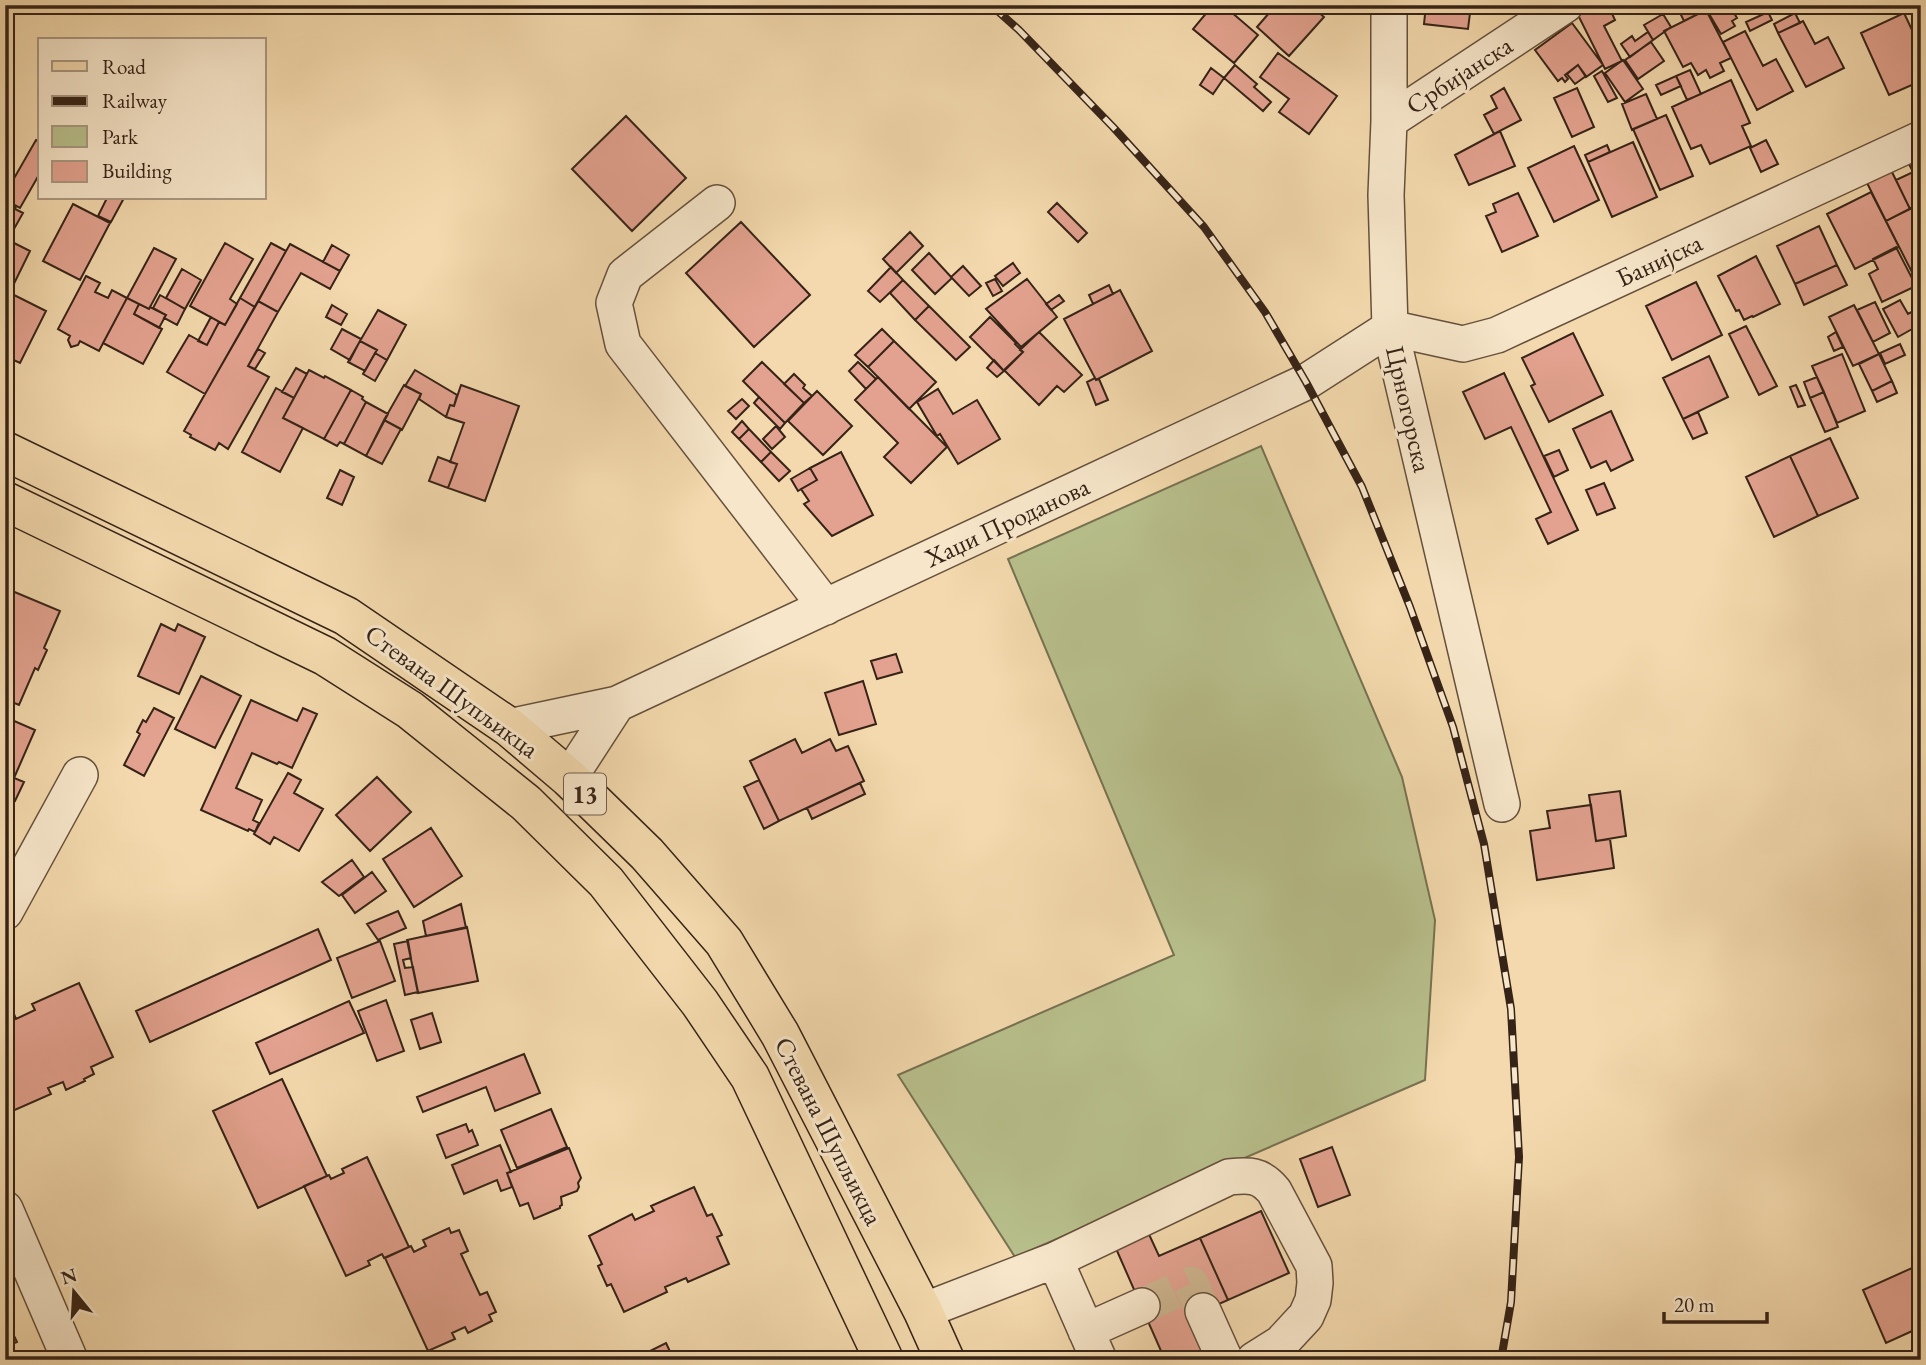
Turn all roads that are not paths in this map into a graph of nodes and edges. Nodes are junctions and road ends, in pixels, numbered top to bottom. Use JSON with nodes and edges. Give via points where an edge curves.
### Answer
{"nodes":[{"id":1,"x":1389,"y":5,"type":"edge"},
{"id":2,"x":1565,"y":5,"type":"edge"},
{"id":3,"x":1389,"y":121,"type":"junction"},
{"id":4,"x":1921,"y":139,"type":"edge"},
{"id":5,"x":717,"y":203,"type":"dead end"},
{"id":6,"x":1390,"y":328,"type":"junction"},
{"id":7,"x":5,"y":451,"type":"edge"},
{"id":8,"x":5,"y":501,"type":"edge"},
{"id":9,"x":826,"y":607,"type":"junction"},
{"id":10,"x":617,"y":704,"type":"junction"},
{"id":11,"x":509,"y":727,"type":"junction"},
{"id":12,"x":80,"y":775,"type":"dead end"},
{"id":13,"x":569,"y":778,"type":"junction"},
{"id":14,"x":1502,"y":804,"type":"dead end"},
{"id":15,"x":5,"y":912,"type":"edge"},
{"id":16,"x":5,"y":1209,"type":"edge"},
{"id":17,"x":1055,"y":1260,"type":"junction"},
{"id":18,"x":1142,"y":1306,"type":"tunnel mouth"},
{"id":19,"x":923,"y":1311,"type":"junction"},
{"id":20,"x":1203,"y":1311,"type":"tunnel mouth"},
{"id":21,"x":1093,"y":1345,"type":"edge"},
{"id":22,"x":70,"y":1360,"type":"edge"},
{"id":23,"x":884,"y":1360,"type":"edge"},
{"id":24,"x":945,"y":1360,"type":"edge"},
{"id":25,"x":1225,"y":1360,"type":"edge"},
{"id":26,"x":1254,"y":1360,"type":"edge"}],
"edges":[{"from":1,"to":3,"type":"street","name":"Црногорска"},
{"from":2,"to":3,"type":"street","name":"Србијанска"},
{"from":3,"to":6,"type":"street","name":"Црногорска"},
{"from":4,"to":6,"type":"street","name":"Банијска","via":[[1497,335],[1463,344]]},
{"from":5,"to":9,"type":"street","via":[[625,275],[614,303],[624,344]]},
{"from":6,"to":9,"type":"street","name":"Хаџи Проданова","via":[[1306,382]]},
{"from":6,"to":14,"type":"street","name":"Црногорска"},
{"from":7,"to":11,"type":"main road","name":"Стевана Шупљикца","number":"13","via":[[346,616]]},
{"from":8,"to":23,"type":"main road","name":"Стевана Шупљикца","number":"13","via":[[325,656],[410,709],[526,803],[606,882],[700,1003],[750,1077]]},
{"from":9,"to":10,"type":"street","name":"Хаџи Проданова"},
{"from":10,"to":11,"type":"street","name":"Хаџи Проданова"},
{"from":10,"to":13,"type":"street"},
{"from":11,"to":13,"type":"main road","name":"Стевана Шупљикца","number":"13"},
{"from":12,"to":15,"type":"street"},
{"from":13,"to":19,"type":"main road","name":"Стевана Шупљикца","number":"13","via":[[647,855],[724,942],[779,1034]]},
{"from":16,"to":22,"type":"street"},
{"from":17,"to":19,"type":"street"},
{"from":17,"to":21,"type":"street"},
{"from":17,"to":26,"type":"street","via":[[1229,1177],[1250,1175],[1266,1181],[1314,1266],[1315,1283],[1306,1316],[1281,1343]]},
{"from":18,"to":21,"type":"street"},
{"from":19,"to":24,"type":"main road","name":"Стевана Шупљикца","number":"13"},
{"from":20,"to":25,"type":"street"}]}
